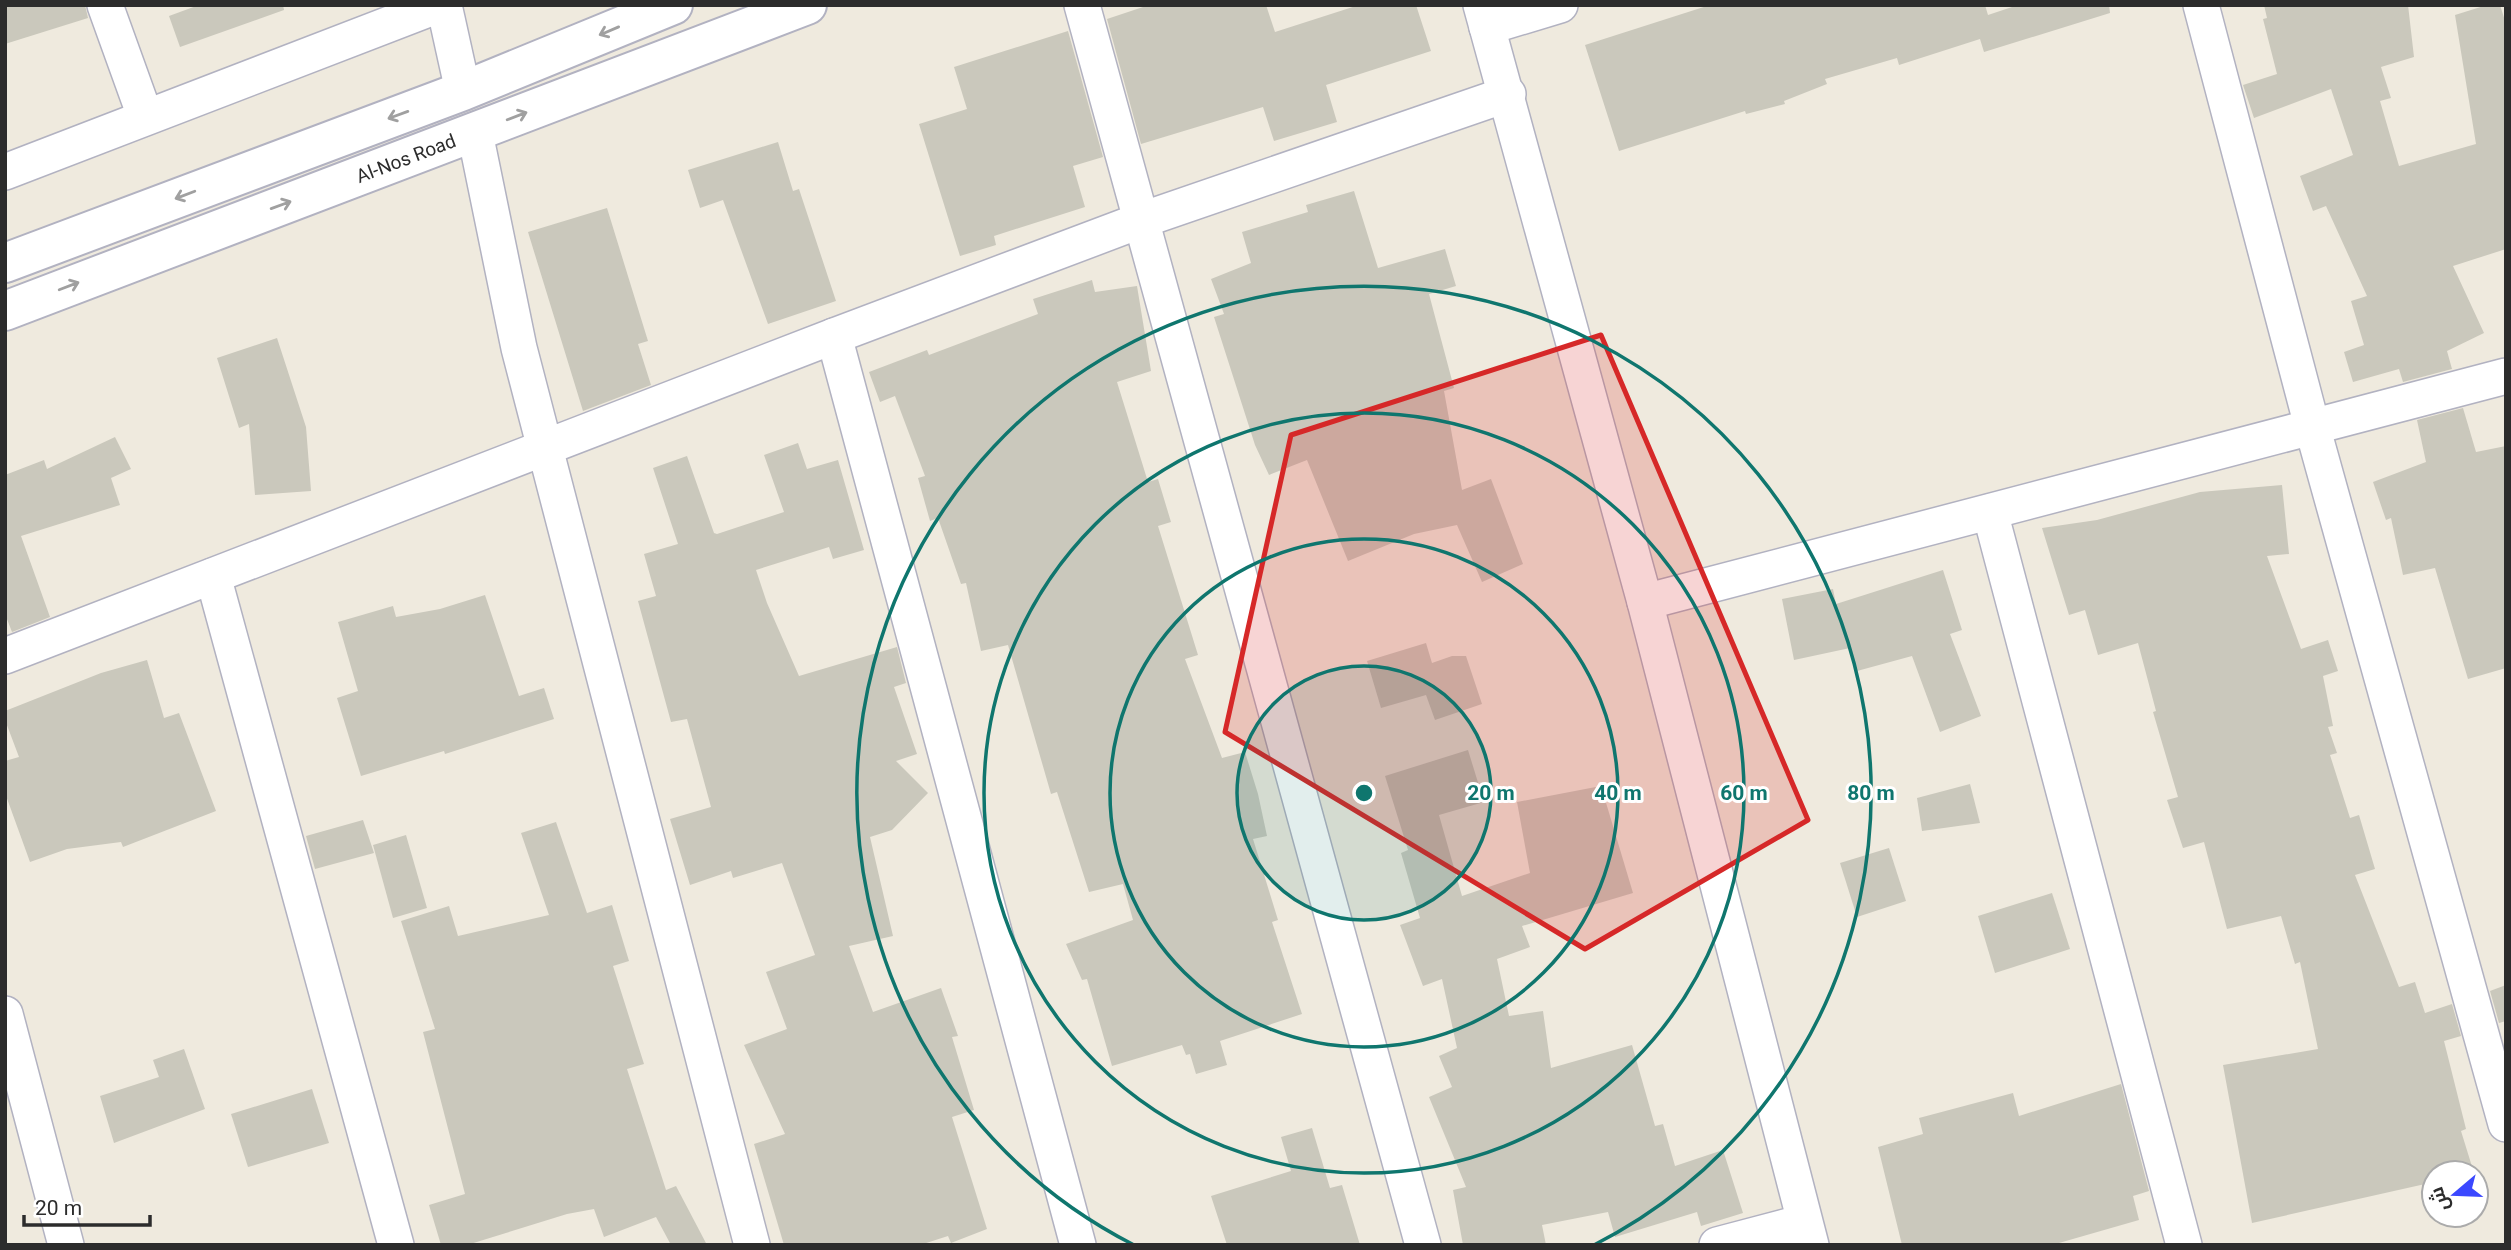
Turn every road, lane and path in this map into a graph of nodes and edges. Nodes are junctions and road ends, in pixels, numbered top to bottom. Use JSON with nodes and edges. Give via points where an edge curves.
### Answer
{"nodes":[{"id":1,"x":105,"y":5,"type":"edge"},
{"id":2,"x":442,"y":5,"type":"edge"},
{"id":3,"x":673,"y":5,"type":"edge"},
{"id":4,"x":807,"y":5,"type":"edge"},
{"id":5,"x":1082,"y":5,"type":"edge"},
{"id":6,"x":1560,"y":5,"type":"edge"},
{"id":7,"x":2201,"y":5,"type":"edge"},
{"id":8,"x":1484,"y":16,"type":"edge"},
{"id":9,"x":463,"y":91,"type":"junction"},
{"id":10,"x":1508,"y":94,"type":"junction"},
{"id":11,"x":145,"y":117,"type":"junction"},
{"id":12,"x":475,"y":133,"type":"junction"},
{"id":13,"x":5,"y":172,"type":"edge"},
{"id":14,"x":1139,"y":221,"type":"junction"},
{"id":15,"x":5,"y":263,"type":"edge"},
{"id":16,"x":5,"y":311,"type":"edge"},
{"id":17,"x":834,"y":335,"type":"junction"},
{"id":18,"x":2506,"y":376,"type":"edge"},
{"id":19,"x":2312,"y":426,"type":"junction"},
{"id":20,"x":545,"y":447,"type":"junction"},
{"id":21,"x":1990,"y":512,"type":"junction"},
{"id":22,"x":214,"y":576,"type":"junction"},
{"id":23,"x":1645,"y":602,"type":"junction"},
{"id":24,"x":5,"y":656,"type":"edge"},
{"id":25,"x":5,"y":1014,"type":"edge"},
{"id":26,"x":2506,"y":1124,"type":"edge"},
{"id":27,"x":1808,"y":1233,"type":"edge"},
{"id":28,"x":66,"y":1245,"type":"edge"},
{"id":29,"x":396,"y":1245,"type":"edge"},
{"id":30,"x":752,"y":1245,"type":"edge"},
{"id":31,"x":1078,"y":1245,"type":"edge"},
{"id":32,"x":1423,"y":1245,"type":"edge"},
{"id":33,"x":1717,"y":1245,"type":"edge"},
{"id":34,"x":2184,"y":1245,"type":"edge"}],
"edges":[{"from":1,"to":11,"type":"street"},
{"from":2,"to":9,"type":"street"},
{"from":2,"to":11,"type":"street"},
{"from":3,"to":9,"type":"main road","one_way":true},
{"from":12,"to":4,"type":"main road","name":"Al-Nos Road","one_way":true},
{"from":5,"to":14,"type":"street"},
{"from":6,"to":8,"type":"street"},
{"from":7,"to":19,"type":"street"},
{"from":8,"to":10,"type":"street"},
{"from":9,"to":15,"type":"main road","one_way":true},
{"from":10,"to":14,"type":"street"},
{"from":10,"to":23,"type":"street"},
{"from":11,"to":13,"type":"street"},
{"from":16,"to":12,"type":"main road","name":"Al-Nos Road","one_way":true},
{"from":12,"to":20,"type":"street","via":[[519,348]]},
{"from":14,"to":17,"type":"street"},
{"from":14,"to":32,"type":"street"},
{"from":17,"to":20,"type":"street"},
{"from":17,"to":31,"type":"street"},
{"from":18,"to":19,"type":"street"},
{"from":19,"to":21,"type":"street"},
{"from":19,"to":26,"type":"street"},
{"from":20,"to":22,"type":"street"},
{"from":20,"to":30,"type":"street"},
{"from":21,"to":23,"type":"street"},
{"from":21,"to":34,"type":"street"},
{"from":22,"to":24,"type":"street"},
{"from":22,"to":29,"type":"street"},
{"from":23,"to":27,"type":"street"},
{"from":25,"to":28,"type":"street"},
{"from":27,"to":33,"type":"street"}]}
